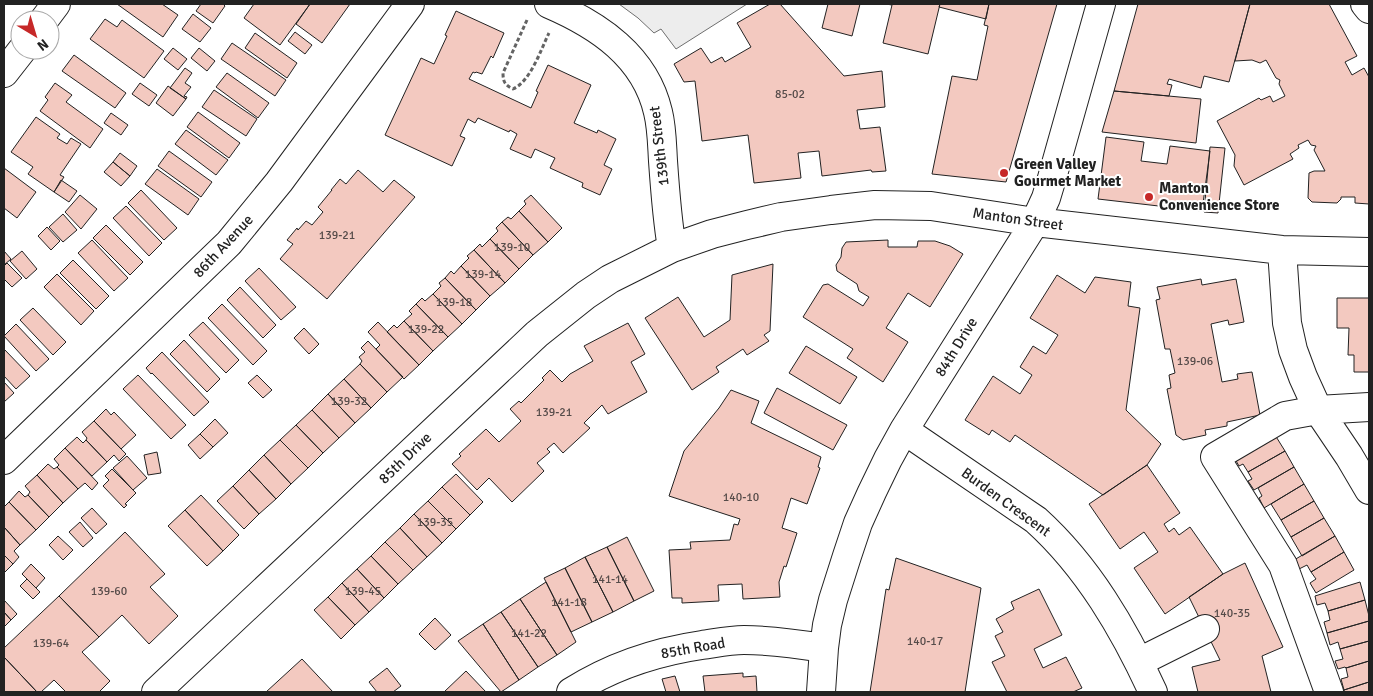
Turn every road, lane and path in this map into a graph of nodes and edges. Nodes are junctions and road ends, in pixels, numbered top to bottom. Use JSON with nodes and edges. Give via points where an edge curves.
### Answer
{"nodes":[{"id":1,"x":410,"y":4,"type":"edge"},
{"id":2,"x":1101,"y":4,"type":"edge"},
{"id":3,"x":1365,"y":4,"type":"edge"},
{"id":4,"x":1369,"y":10,"type":"edge"},
{"id":5,"x":550,"y":17,"type":"edge"},
{"id":6,"x":527,"y":20,"type":"dead end"},
{"id":7,"x":14,"y":60,"type":"edge"},
{"id":8,"x":4,"y":73,"type":"edge"},
{"id":9,"x":1035,"y":222,"type":"junction"},
{"id":10,"x":672,"y":248,"type":"junction"},
{"id":11,"x":1282,"y":250,"type":"junction"},
{"id":12,"x":1369,"y":252,"type":"edge"},
{"id":13,"x":1369,"y":407,"type":"edge"},
{"id":14,"x":1318,"y":410,"type":"junction"},
{"id":15,"x":904,"y":430,"type":"junction"},
{"id":16,"x":4,"y":460,"type":"edge"},
{"id":17,"x":1369,"y":490,"type":"edge"},
{"id":18,"x":1204,"y":629,"type":"dead end"},
{"id":19,"x":824,"y":648,"type":"junction"},
{"id":20,"x":1139,"y":662,"type":"junction"},
{"id":21,"x":156,"y":692,"type":"edge"},
{"id":22,"x":571,"y":692,"type":"edge"},
{"id":23,"x":820,"y":692,"type":"edge"},
{"id":24,"x":1153,"y":692,"type":"edge"},
{"id":25,"x":1329,"y":692,"type":"edge"}],
"edges":[{"from":1,"to":16,"type":"street","name":"86th Avenue","via":[[279,182],[229,243]]},
{"from":2,"to":9,"type":"street","name":"84th Drive","via":[[1046,198]]},
{"from":3,"to":4,"type":"street"},
{"from":5,"to":6,"type":"path","via":[[528,76],[513,89],[505,84],[503,73]]},
{"from":5,"to":10,"type":"street","name":"139th Street","via":[[585,21],[619,46],[646,80],[658,112],[666,215]]},
{"from":7,"to":8,"type":"street"},
{"from":9,"to":10,"type":"street","name":"Manton Street","via":[[931,206],[875,205],[781,217],[712,234]]},
{"from":9,"to":11,"type":"street","name":"Manton Street"},
{"from":9,"to":15,"type":"street","name":"84th Drive"},
{"from":10,"to":21,"type":"street","name":"85th Drive","via":[[610,279],[537,334]]},
{"from":11,"to":12,"type":"street","name":"Manton Street"},
{"from":11,"to":14,"type":"street","via":[[1287,323],[1293,350]]},
{"from":13,"to":14,"type":"street"},
{"from":14,"to":17,"type":"street"},
{"from":14,"to":25,"type":"street","via":[[1285,416],[1215,457],[1283,564]]},
{"from":15,"to":19,"type":"street","name":"84th Drive","via":[[858,523],[832,600]]},
{"from":15,"to":20,"type":"street","name":"Burden Crescent","via":[[1056,537],[1107,606]]},
{"from":18,"to":20,"type":"street"},
{"from":19,"to":22,"type":"street","name":"85th Road","via":[[742,640],[693,646],[627,663]]},
{"from":19,"to":23,"type":"street","name":"84th Drive"},
{"from":20,"to":24,"type":"street","name":"Burden Crescent"}]}
